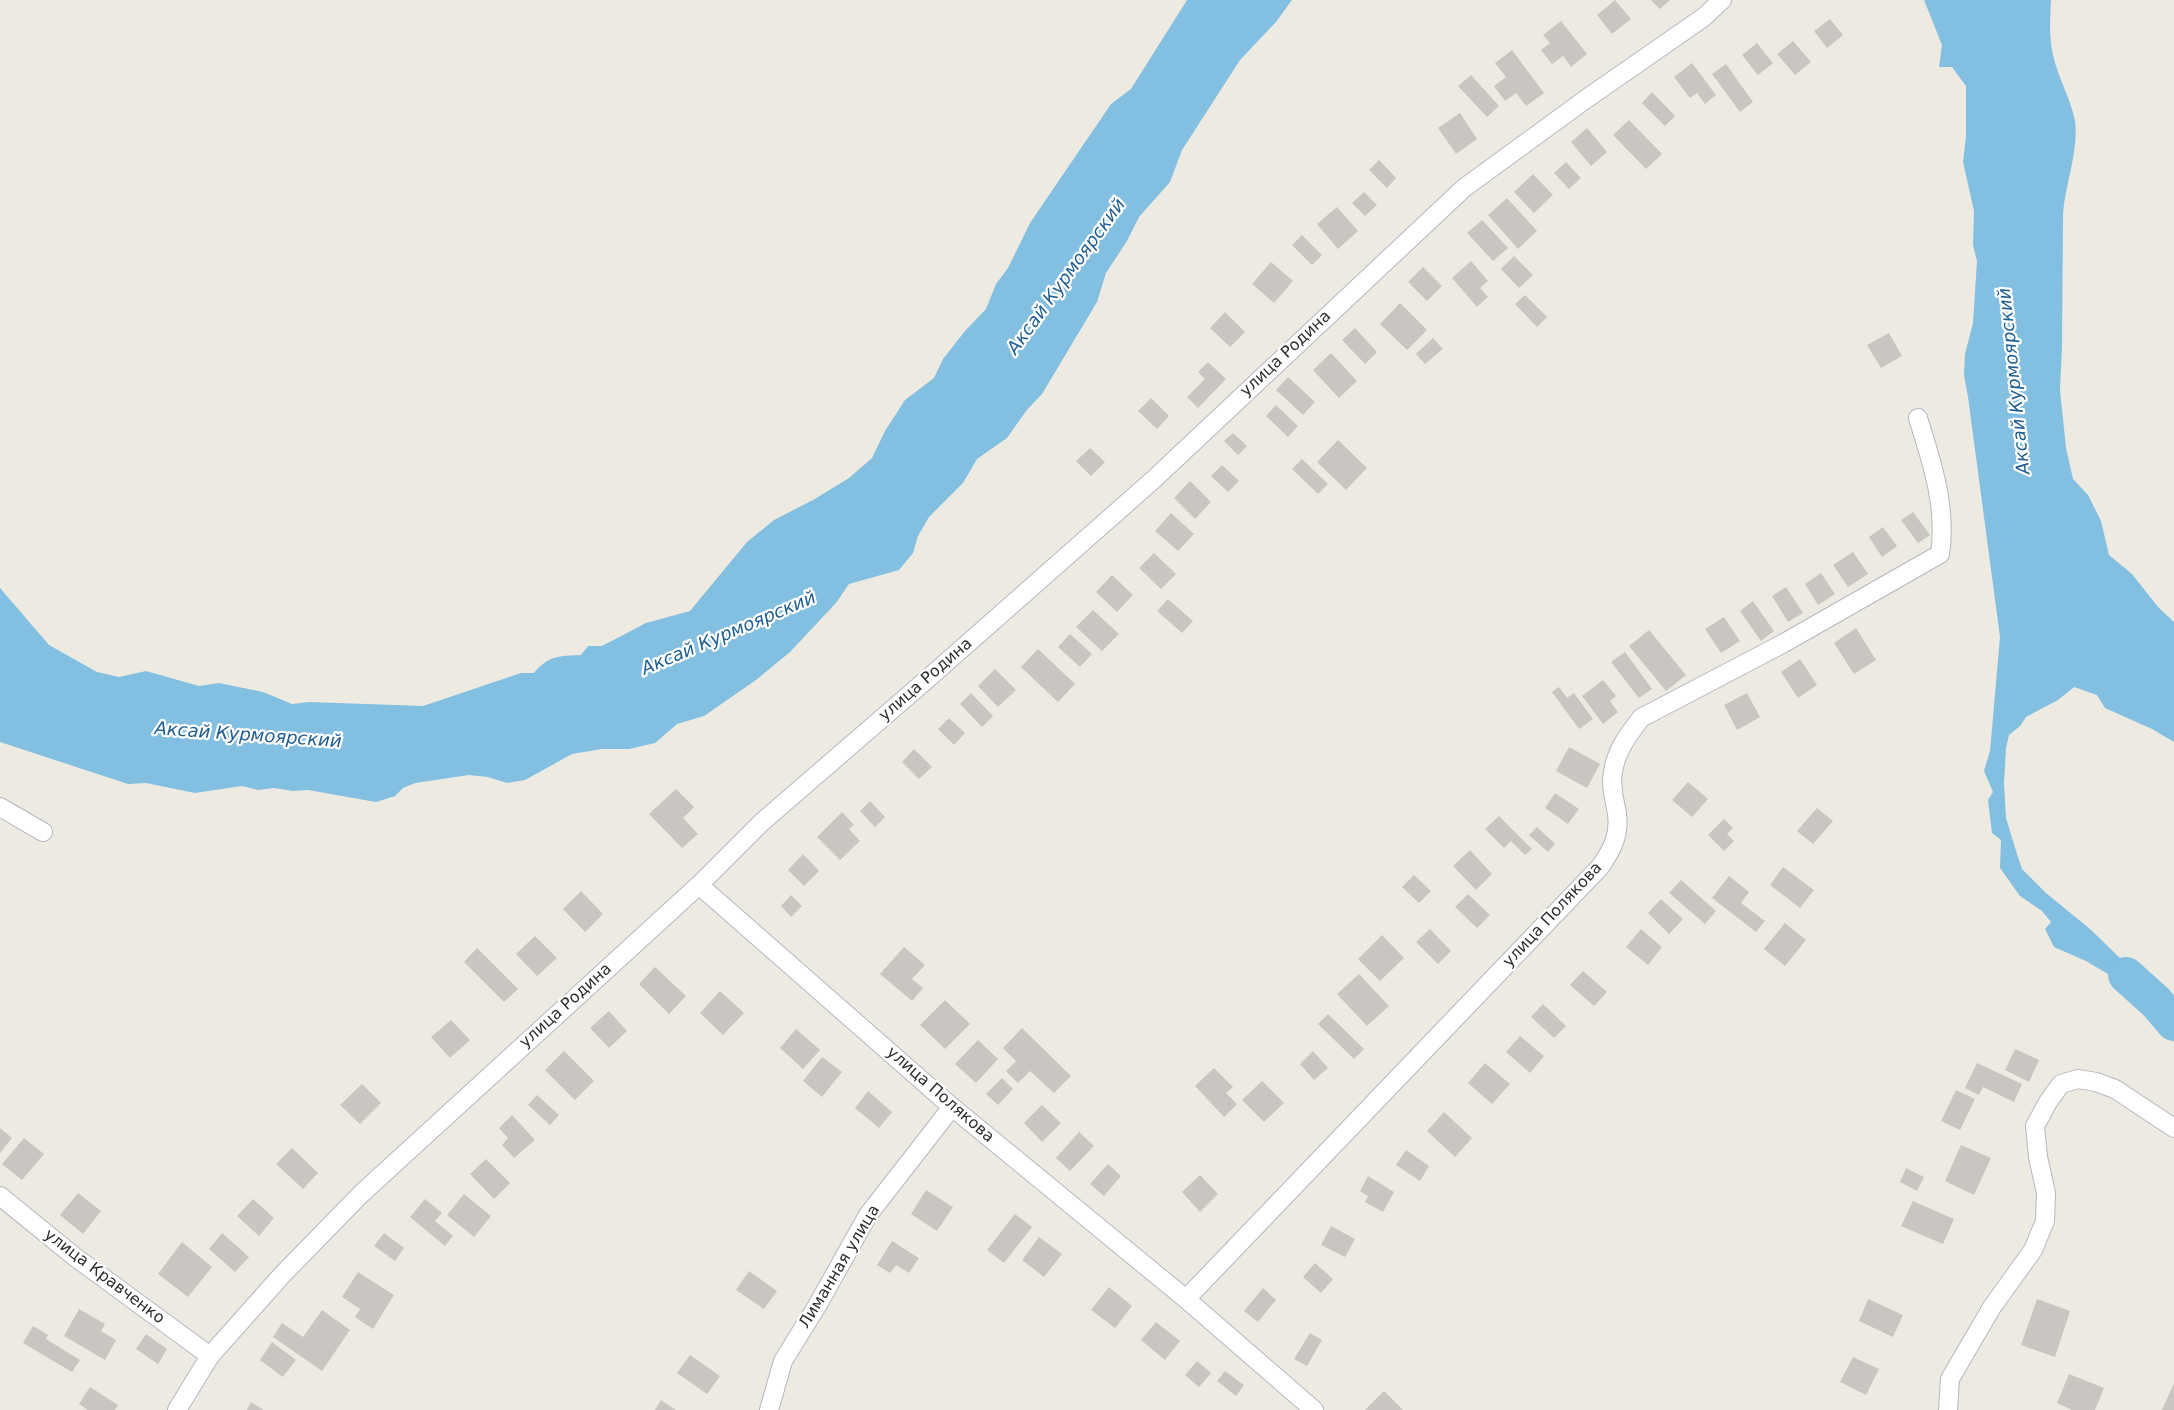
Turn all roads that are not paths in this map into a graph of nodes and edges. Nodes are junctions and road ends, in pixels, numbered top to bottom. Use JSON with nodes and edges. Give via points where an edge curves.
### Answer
{"nodes":[{"id":1,"x":1722,"y":0,"type":"edge"},
{"id":2,"x":1918,"y":418,"type":"dead end"},
{"id":3,"x":0,"y":807,"type":"edge"},
{"id":4,"x":43,"y":832,"type":"dead end"},
{"id":5,"x":699,"y":885,"type":"junction"},
{"id":6,"x":952,"y":1107,"type":"junction"},
{"id":7,"x":2174,"y":1128,"type":"edge"},
{"id":8,"x":0,"y":1196,"type":"edge"},
{"id":9,"x":1186,"y":1299,"type":"junction"},
{"id":10,"x":210,"y":1356,"type":"junction"},
{"id":11,"x":177,"y":1410,"type":"edge"},
{"id":12,"x":769,"y":1410,"type":"edge"},
{"id":13,"x":1314,"y":1410,"type":"edge"},
{"id":14,"x":1947,"y":1410,"type":"edge"}],
"edges":[{"from":1,"to":5,"type":"street","name":"улица Родина","via":[[1704,17],[1464,188],[1152,480],[762,822]]},
{"from":2,"to":9,"type":"street","name":"улица Полякова","via":[[1938,495],[1943,534],[1940,554],[1784,643],[1641,718],[1617,754],[1612,792],[1618,831],[1612,850],[1600,867]]},
{"from":3,"to":4,"type":"street"},
{"from":5,"to":6,"type":"street","name":"улица Полякова"},
{"from":5,"to":10,"type":"street","name":"улица Родина","via":[[362,1194]]},
{"from":6,"to":9,"type":"street","name":"улица Полякова"},
{"from":6,"to":12,"type":"street","name":"Лиманная улица","via":[[868,1215],[783,1361]]},
{"from":7,"to":14,"type":"street","via":[[2115,1089],[2078,1079],[2061,1084],[2035,1126],[2046,1193],[2044,1221],[2033,1250],[1992,1307],[1950,1379]]},
{"from":8,"to":10,"type":"street","name":"улица Кравченко","via":[[75,1257]]},
{"from":9,"to":13,"type":"street","name":"улица Полякова"},
{"from":10,"to":11,"type":"street","name":"улица Родина"}]}
